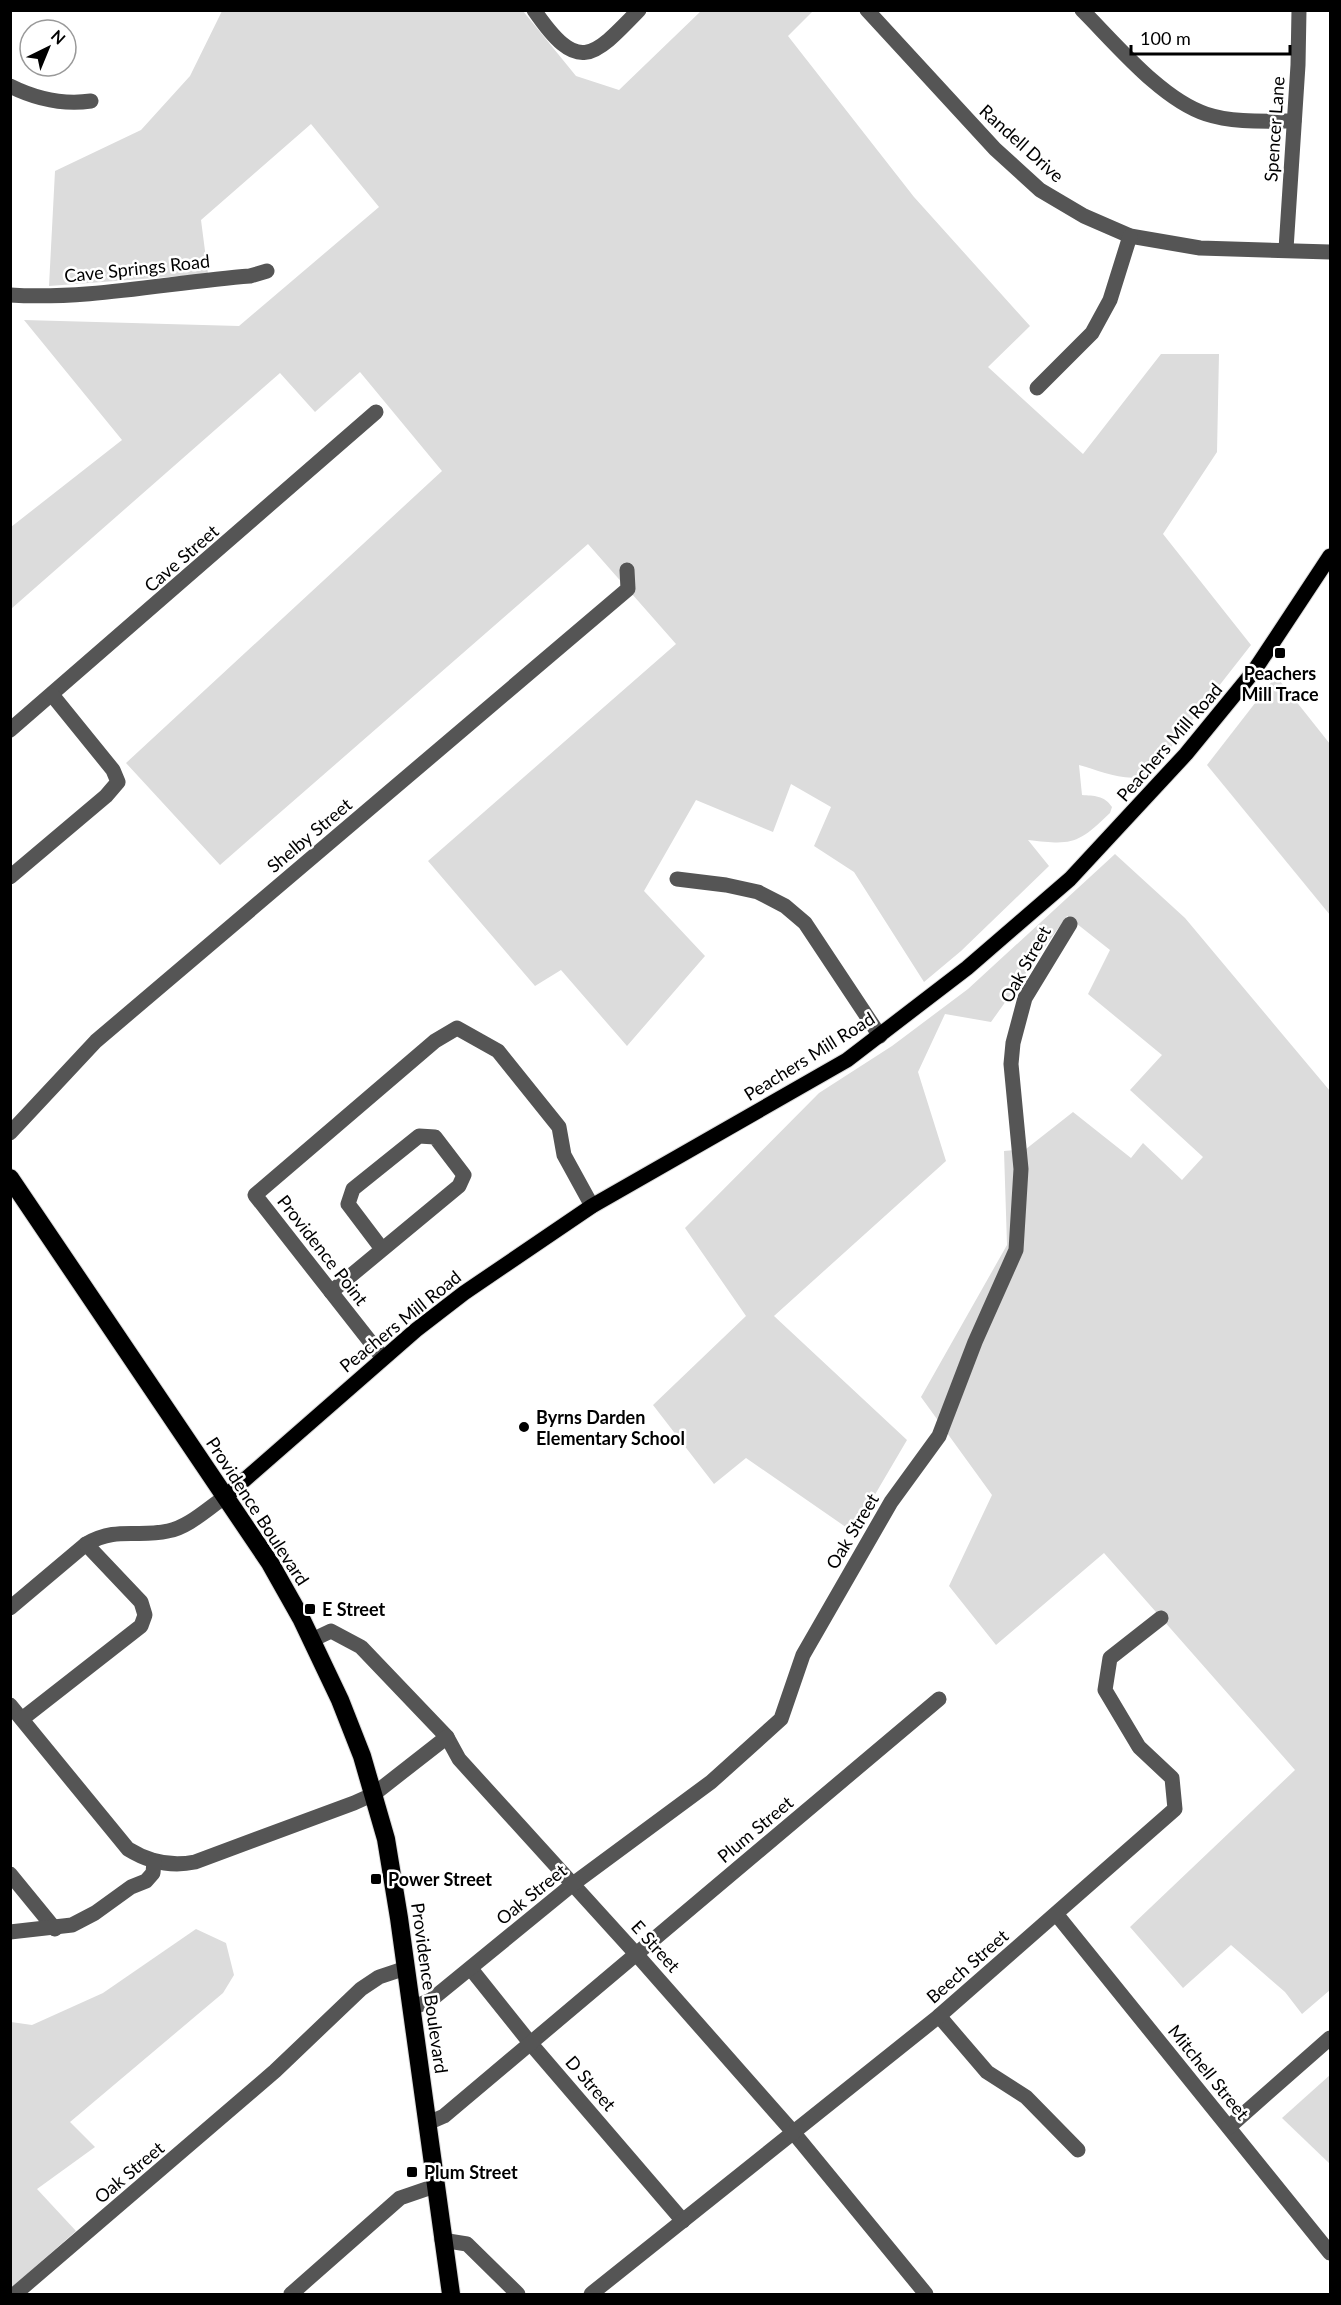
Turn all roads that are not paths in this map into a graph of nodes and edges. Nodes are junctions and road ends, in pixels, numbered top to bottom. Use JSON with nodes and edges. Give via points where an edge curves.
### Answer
{"nodes":[{"id":1,"x":534,"y":10,"type":"edge"},
{"id":2,"x":639,"y":10,"type":"edge"},
{"id":3,"x":867,"y":10,"type":"edge"},
{"id":4,"x":1082,"y":10,"type":"edge"},
{"id":5,"x":1299,"y":10,"type":"edge"},
{"id":6,"x":10,"y":86,"type":"edge"},
{"id":7,"x":91,"y":101,"type":"dead end"},
{"id":8,"x":1294,"y":122,"type":"junction"},
{"id":9,"x":1130,"y":236,"type":"junction"},
{"id":10,"x":1286,"y":249,"type":"junction"},
{"id":11,"x":1330,"y":252,"type":"edge"},
{"id":12,"x":267,"y":271,"type":"dead end"},
{"id":13,"x":10,"y":295,"type":"edge"},
{"id":14,"x":1037,"y":388,"type":"dead end"},
{"id":15,"x":376,"y":412,"type":"dead end"},
{"id":16,"x":1330,"y":556,"type":"edge"},
{"id":17,"x":627,"y":570,"type":"dead end"},
{"id":18,"x":53,"y":696,"type":"junction"},
{"id":19,"x":10,"y":730,"type":"edge"},
{"id":20,"x":10,"y":877,"type":"edge"},
{"id":21,"x":677,"y":879,"type":"dead end"},
{"id":22,"x":1070,"y":924,"type":"dead end"},
{"id":23,"x":879,"y":1036,"type":"junction"},
{"id":24,"x":10,"y":1133,"type":"edge"},
{"id":25,"x":10,"y":1178,"type":"edge"},
{"id":26,"x":592,"y":1206,"type":"junction"},
{"id":27,"x":382,"y":1250,"type":"junction"},
{"id":28,"x":331,"y":1292,"type":"junction"},
{"id":29,"x":383,"y":1358,"type":"junction"},
{"id":30,"x":225,"y":1497,"type":"junction"},
{"id":31,"x":86,"y":1544,"type":"junction"},
{"id":32,"x":10,"y":1608,"type":"edge"},
{"id":33,"x":1161,"y":1618,"type":"dead end"},
{"id":34,"x":312,"y":1640,"type":"junction"},
{"id":35,"x":939,"y":1699,"type":"dead end"},
{"id":36,"x":10,"y":1705,"type":"edge"},
{"id":37,"x":22,"y":1719,"type":"junction"},
{"id":38,"x":447,"y":1737,"type":"junction"},
{"id":39,"x":374,"y":1794,"type":"junction"},
{"id":40,"x":154,"y":1861,"type":"junction"},
{"id":41,"x":10,"y":1874,"type":"edge"},
{"id":42,"x":573,"y":1884,"type":"junction"},
{"id":43,"x":1057,"y":1915,"type":"junction"},
{"id":44,"x":55,"y":1929,"type":"junction"},
{"id":45,"x":10,"y":1932,"type":"edge"},
{"id":46,"x":638,"y":1955,"type":"junction"},
{"id":47,"x":406,"y":1968,"type":"junction"},
{"id":48,"x":471,"y":1969,"type":"junction"},
{"id":49,"x":412,"y":2008,"type":"junction"},
{"id":50,"x":939,"y":2016,"type":"junction"},
{"id":51,"x":1330,"y":2038,"type":"edge"},
{"id":52,"x":531,"y":2044,"type":"junction"},
{"id":53,"x":428,"y":2123,"type":"junction"},
{"id":54,"x":1229,"y":2127,"type":"junction"},
{"id":55,"x":794,"y":2132,"type":"junction"},
{"id":56,"x":1078,"y":2150,"type":"dead end"},
{"id":57,"x":435,"y":2186,"type":"junction"},
{"id":58,"x":683,"y":2221,"type":"junction"},
{"id":59,"x":442,"y":2240,"type":"junction"},
{"id":60,"x":1330,"y":2253,"type":"edge"},
{"id":61,"x":15,"y":2295,"type":"edge"},
{"id":62,"x":291,"y":2295,"type":"edge"},
{"id":63,"x":451,"y":2295,"type":"edge"},
{"id":64,"x":518,"y":2295,"type":"edge"},
{"id":65,"x":591,"y":2295,"type":"edge"},
{"id":66,"x":926,"y":2295,"type":"edge"}],
"edges":[{"from":1,"to":2,"type":"street","via":[[566,49],[582,54],[609,42]]},
{"from":3,"to":9,"type":"street","name":"Randell Drive","via":[[994,149],[1040,190],[1084,216]]},
{"from":4,"to":8,"type":"street","via":[[1167,91],[1193,108],[1218,117]]},
{"from":5,"to":8,"type":"street","name":"Spencer Lane"},
{"from":6,"to":7,"type":"street","via":[[50,100]]},
{"from":8,"to":10,"type":"street","name":"Spencer Lane"},
{"from":9,"to":10,"type":"street","name":"Randell Drive","via":[[1200,248]]},
{"from":9,"to":14,"type":"street","via":[[1110,300],[1092,333]]},
{"from":10,"to":11,"type":"street","name":"Randell Drive"},
{"from":12,"to":13,"type":"street","name":"Cave Springs Road","via":[[54,297]]},
{"from":15,"to":18,"type":"street","name":"Cave Street"},
{"from":16,"to":23,"type":"main road","name":"Peachers Mill Road","via":[[1226,707],[1109,840],[967,968]]},
{"from":17,"to":24,"type":"street","name":"Shelby Street","via":[[628,589],[96,1041]]},
{"from":18,"to":19,"type":"street","name":"Cave Street"},
{"from":18,"to":20,"type":"street","via":[[118,782]]},
{"from":21,"to":23,"type":"street","via":[[747,890],[785,906],[805,923]]},
{"from":22,"to":42,"type":"street","name":"Oak Street","via":[[1025,998],[1012,1043],[1022,1170],[1016,1250],[939,1436],[891,1502],[809,1645],[781,1719],[711,1782]]},
{"from":23,"to":26,"type":"main road","name":"Peachers Mill Road","via":[[812,1082]]},
{"from":25,"to":30,"type":"highway","name":"Providence Boulevard"},
{"from":26,"to":28,"type":"street","name":"Providence Point","via":[[564,1155],[559,1127],[498,1051],[456,1028],[399,1070],[255,1195]]},
{"from":26,"to":29,"type":"main road","name":"Peachers Mill Road","via":[[464,1293]]},
{"from":27,"to":27,"type":"street","via":[[459,1186],[464,1175],[435,1137],[419,1136],[349,1196],[348,1204]]},
{"from":27,"to":28,"type":"street"},
{"from":28,"to":29,"type":"street","name":"Providence Point"},
{"from":29,"to":30,"type":"main road","name":"Peachers Mill Road"},
{"from":30,"to":31,"type":"street","via":[[172,1530],[110,1533]]},
{"from":30,"to":34,"type":"highway","name":"Providence Boulevard","via":[[270,1563]]},
{"from":31,"to":32,"type":"street"},
{"from":31,"to":37,"type":"street","via":[[141,1602],[145,1616],[141,1626]]},
{"from":33,"to":43,"type":"street","name":"Beech Street","via":[[1110,1658],[1105,1690],[1139,1747],[1172,1778],[1175,1809]]},
{"from":34,"to":38,"type":"street","name":"E Street","via":[[331,1631],[361,1647]]},
{"from":34,"to":39,"type":"highway","name":"Providence Boulevard","via":[[340,1700]]},
{"from":35,"to":46,"type":"street","name":"Plum Street"},
{"from":36,"to":37,"type":"street"},
{"from":37,"to":40,"type":"street","via":[[128,1849]]},
{"from":38,"to":39,"type":"street"},
{"from":38,"to":42,"type":"street","name":"E Street","via":[[459,1759]]},
{"from":39,"to":40,"type":"street","via":[[195,1862]]},
{"from":39,"to":47,"type":"highway","name":"Providence Boulevard","via":[[389,1856]]},
{"from":40,"to":44,"type":"street","via":[[153,1873],[147,1881],[72,1925]]},
{"from":41,"to":44,"type":"street"},
{"from":42,"to":46,"type":"street","name":"E Street"},
{"from":42,"to":48,"type":"street","name":"Oak Street"},
{"from":43,"to":50,"type":"street","name":"Beech Street"},
{"from":43,"to":54,"type":"street","name":"Mitchell Street"},
{"from":44,"to":45,"type":"street"},
{"from":46,"to":52,"type":"street","name":"Plum Street"},
{"from":46,"to":55,"type":"street","name":"E Street"},
{"from":47,"to":49,"type":"highway","name":"Providence Boulevard"},
{"from":47,"to":61,"type":"street","name":"Oak Street","via":[[379,1977],[361,1989],[275,2071]]},
{"from":48,"to":49,"type":"street","name":"Oak Street","via":[[430,2000]]},
{"from":48,"to":52,"type":"street","name":"D Street"},
{"from":49,"to":53,"type":"highway","name":"Providence Boulevard"},
{"from":50,"to":55,"type":"street","name":"Beech Street"},
{"from":50,"to":56,"type":"street","via":[[987,2072],[1026,2097]]},
{"from":51,"to":54,"type":"street"},
{"from":52,"to":53,"type":"street","name":"Plum Street","via":[[444,2116]]},
{"from":52,"to":58,"type":"street","name":"D Street"},
{"from":53,"to":57,"type":"highway","name":"Providence Boulevard"},
{"from":54,"to":60,"type":"street","name":"Mitchell Street"},
{"from":55,"to":58,"type":"street","name":"Beech Street"},
{"from":55,"to":66,"type":"street","name":"E Street"},
{"from":57,"to":59,"type":"highway","name":"Providence Boulevard"},
{"from":57,"to":62,"type":"street","via":[[400,2198]]},
{"from":58,"to":65,"type":"street","name":"Beech Street"},
{"from":59,"to":63,"type":"highway","name":"Providence Boulevard"},
{"from":59,"to":64,"type":"street","via":[[467,2244]]}]}
